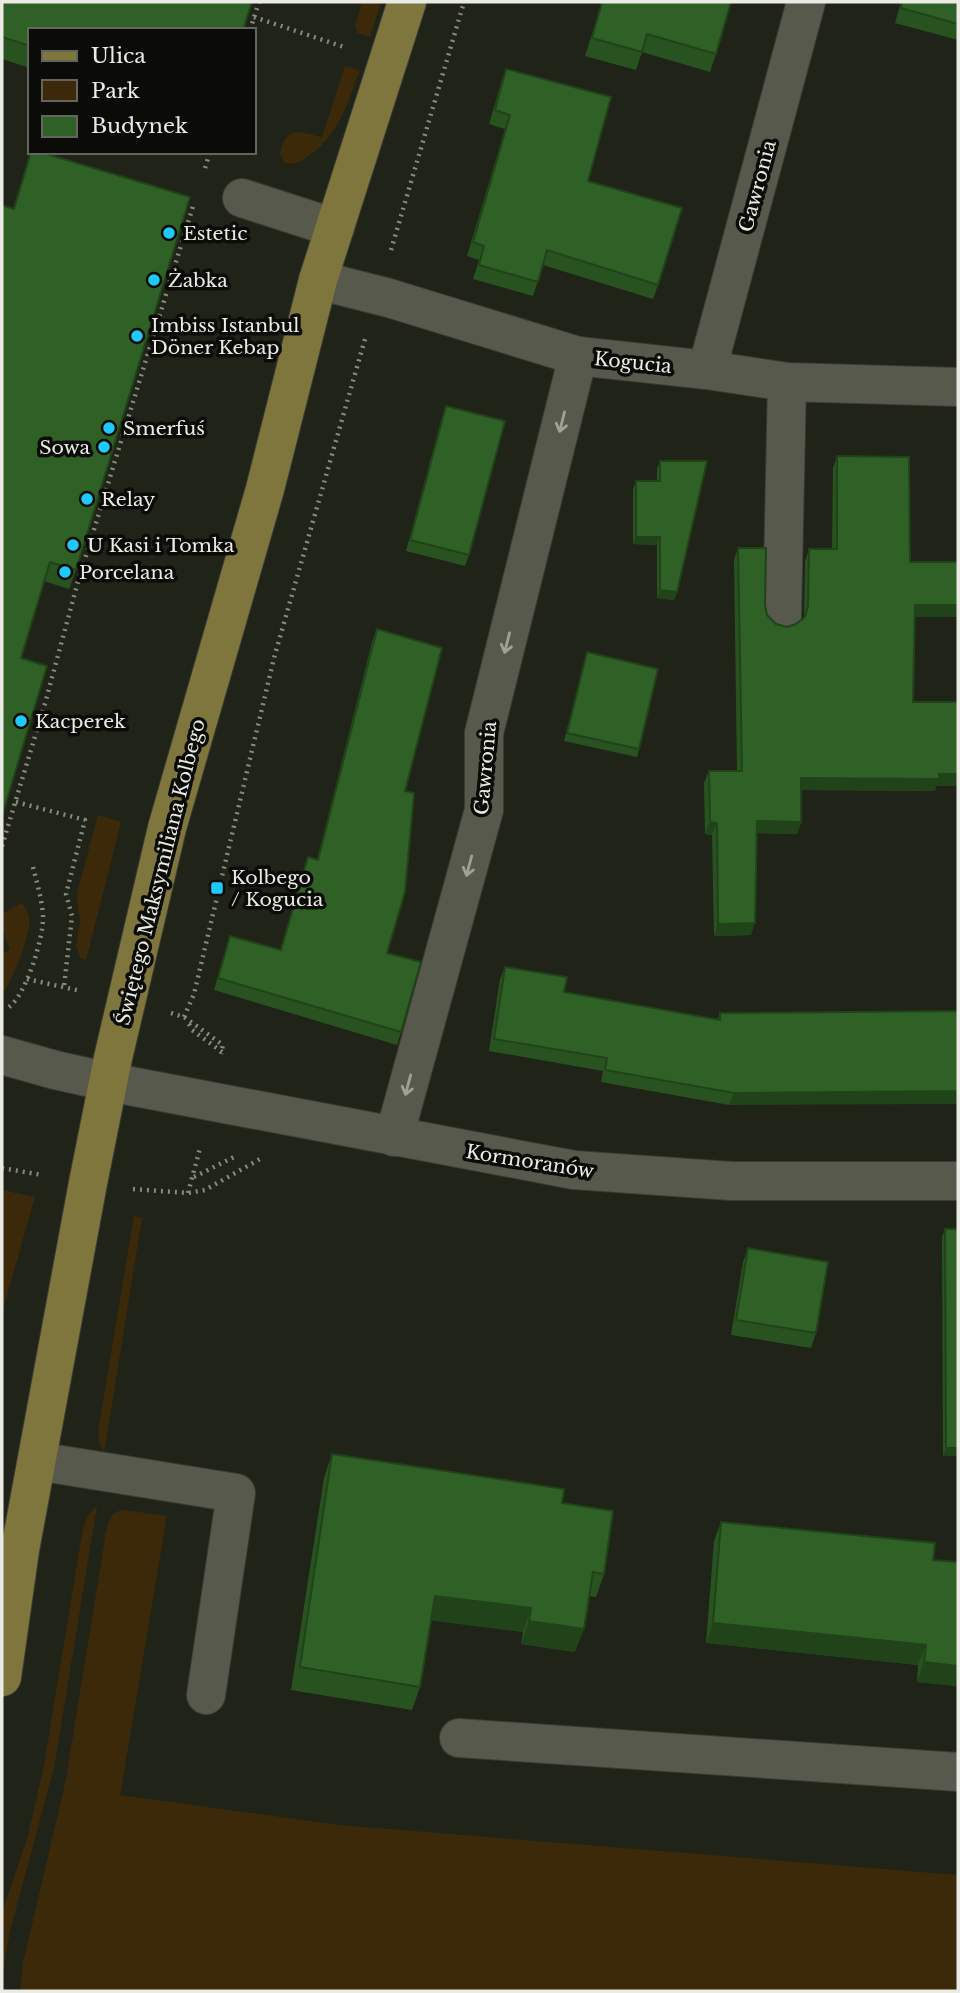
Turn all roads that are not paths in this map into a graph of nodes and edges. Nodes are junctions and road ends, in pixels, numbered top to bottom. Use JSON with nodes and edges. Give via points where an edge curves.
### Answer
{"nodes":[{"id":1,"x":407,"y":2,"type":"edge"},
{"id":2,"x":806,"y":2,"type":"edge"},
{"id":3,"x":242,"y":198,"type":"dead end"},
{"id":4,"x":335,"y":228,"type":"junction"},
{"id":5,"x":318,"y":280,"type":"junction"},
{"id":6,"x":579,"y":356,"type":"junction"},
{"id":7,"x":707,"y":370,"type":"junction"},
{"id":8,"x":787,"y":382,"type":"junction"},
{"id":9,"x":958,"y":387,"type":"edge"},
{"id":10,"x":782,"y":617,"type":"dead end"},
{"id":11,"x":2,"y":1055,"type":"edge"},
{"id":12,"x":108,"y":1082,"type":"junction"},
{"id":13,"x":394,"y":1138,"type":"junction"},
{"id":14,"x":958,"y":1181,"type":"edge"},
{"id":15,"x":37,"y":1461,"type":"junction"},
{"id":16,"x":2,"y":1677,"type":"edge"},
{"id":17,"x":206,"y":1695,"type":"dead end"},
{"id":18,"x":459,"y":1738,"type":"dead end"},
{"id":19,"x":958,"y":1772,"type":"edge"}],
"edges":[{"from":1,"to":4,"type":"main road","name":"Świętego Maksymiliana Kolbego"},
{"from":2,"to":7,"type":"street","name":"Gawronia"},
{"from":3,"to":4,"type":"street"},
{"from":4,"to":5,"type":"main road","name":"Świętego Maksymiliana Kolbego"},
{"from":5,"to":6,"type":"street","name":"Kogucia"},
{"from":5,"to":12,"type":"main road","name":"Świętego Maksymiliana Kolbego","via":[[167,828]]},
{"from":6,"to":7,"type":"street","name":"Kogucia"},
{"from":6,"to":13,"type":"street","name":"Gawronia","one_way":true,"via":[[484,733],[484,810]]},
{"from":7,"to":8,"type":"street","name":"Kogucia"},
{"from":8,"to":9,"type":"street","name":"Kogucia"},
{"from":8,"to":10,"type":"street"},
{"from":11,"to":12,"type":"street","name":"Kormoranów"},
{"from":12,"to":13,"type":"street","name":"Kormoranów"},
{"from":12,"to":15,"type":"main road","name":"Świętego Maksymiliana Kolbego"},
{"from":13,"to":14,"type":"street","name":"Kormoranów","via":[[587,1171],[731,1181]]},
{"from":15,"to":16,"type":"main road","name":"Świętego Maksymiliana Kolbego"},
{"from":15,"to":17,"type":"street","via":[[236,1493]]},
{"from":18,"to":19,"type":"street"}]}
